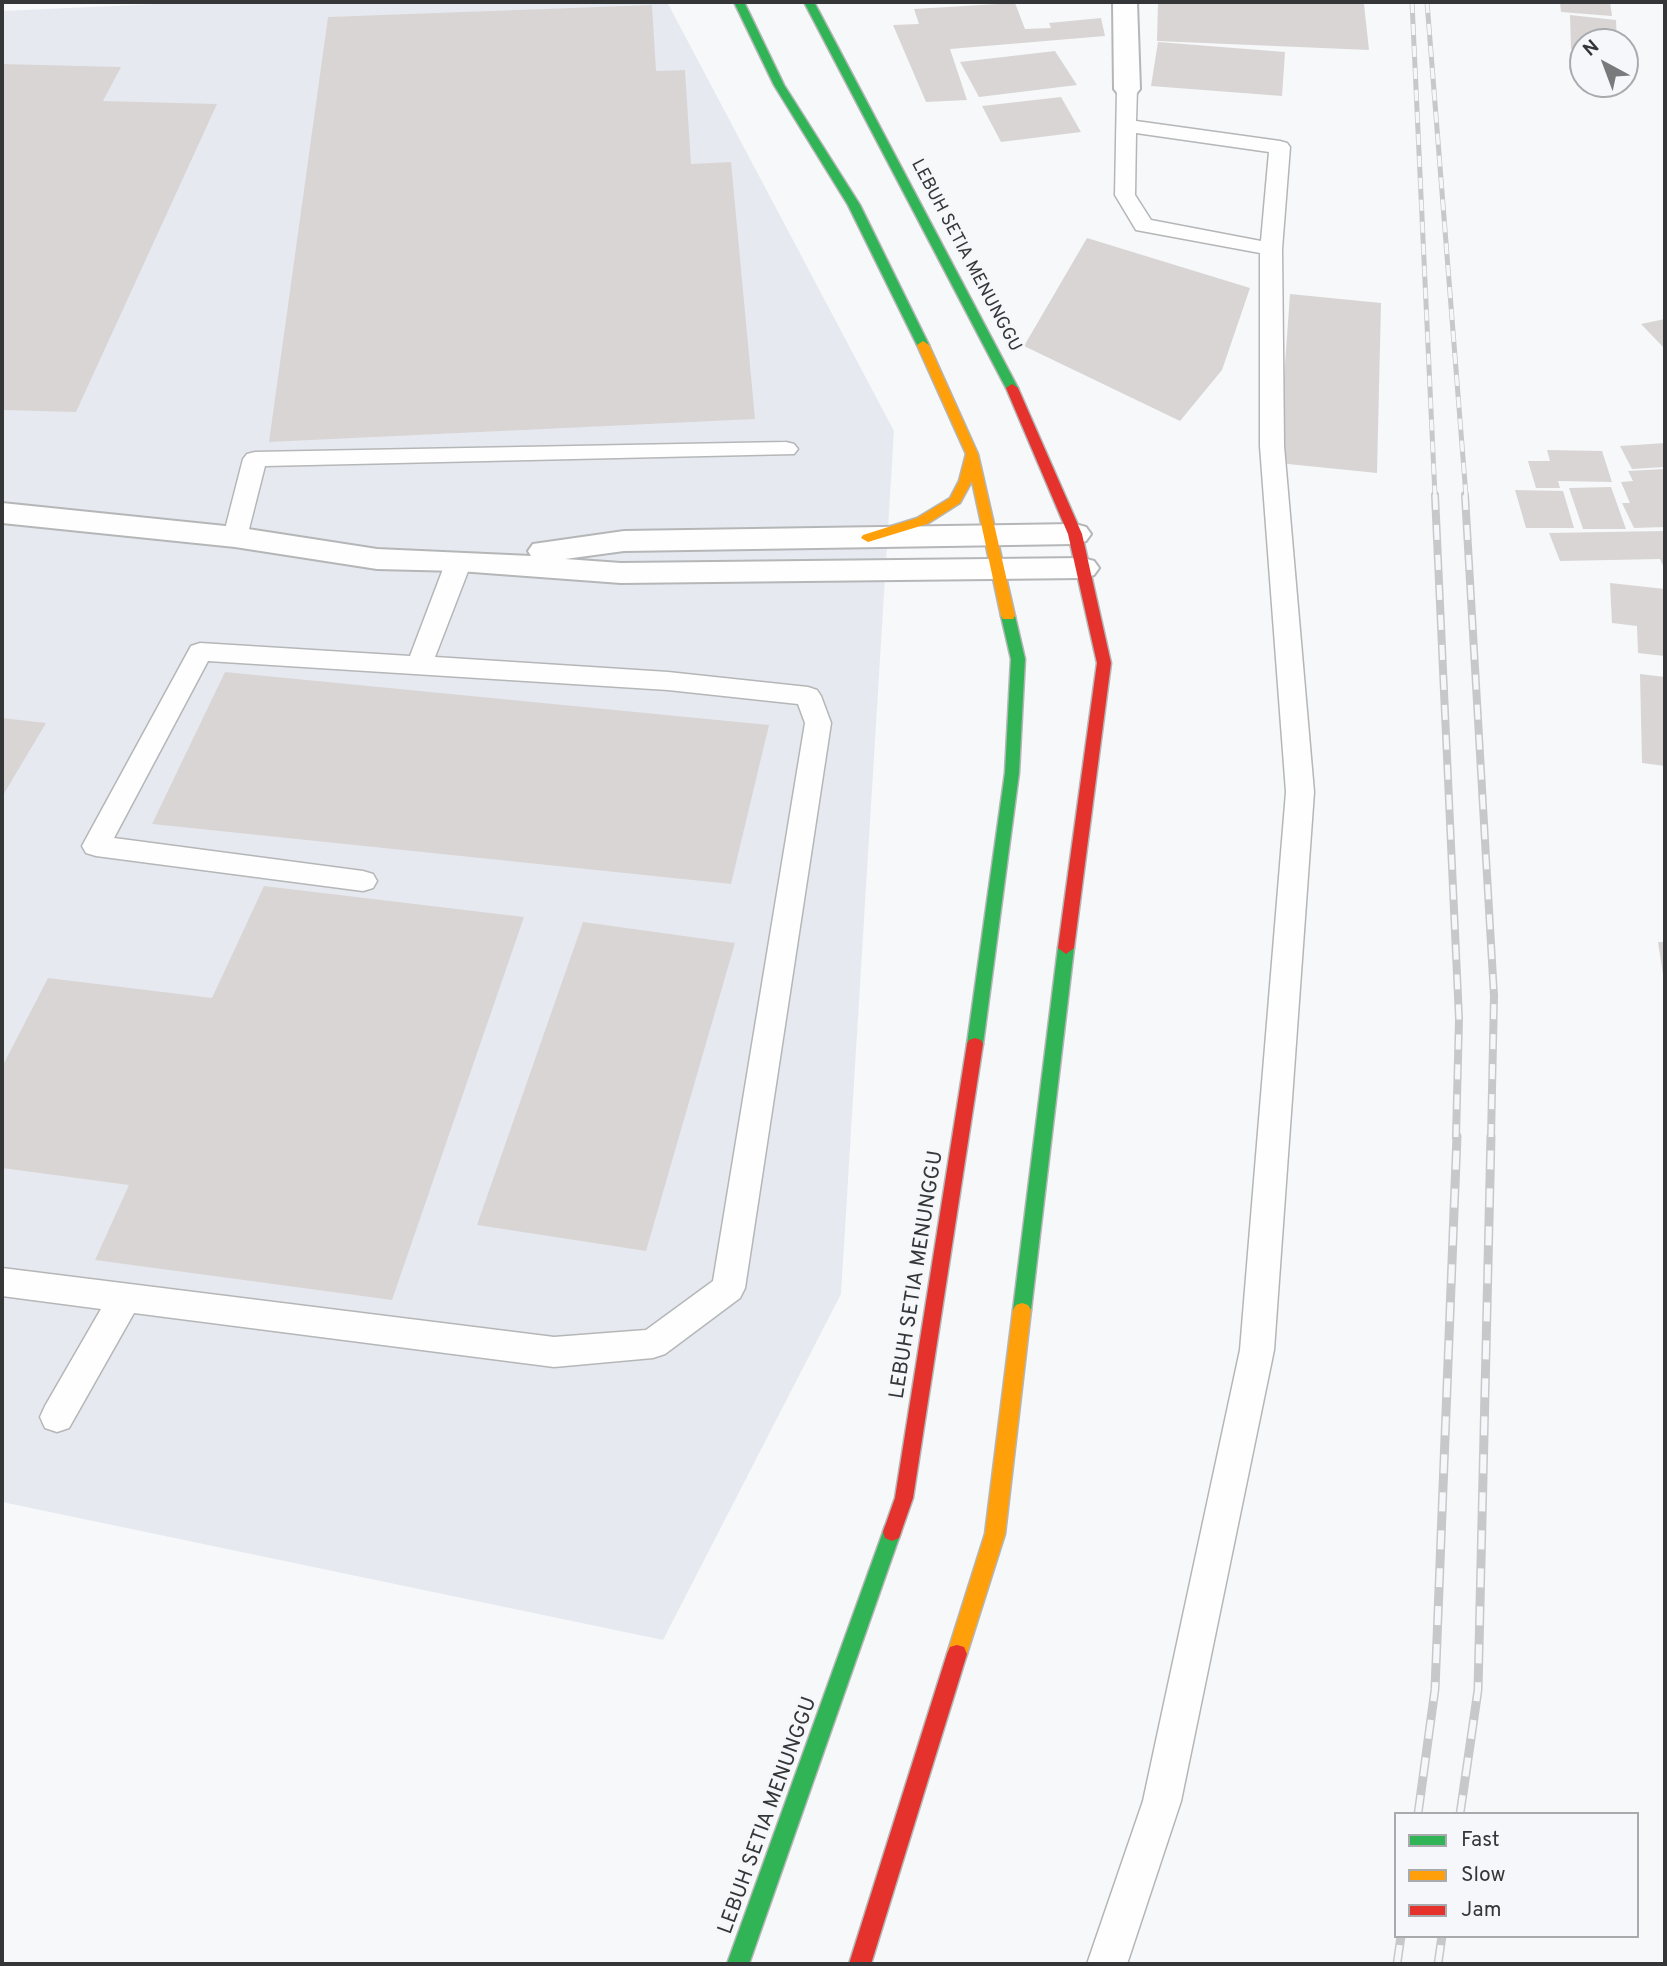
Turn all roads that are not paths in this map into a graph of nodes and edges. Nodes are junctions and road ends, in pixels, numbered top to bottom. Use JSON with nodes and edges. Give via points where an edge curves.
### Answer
{"nodes":[{"id":1,"x":739,"y":2,"type":"edge"},
{"id":2,"x":808,"y":2,"type":"edge"},
{"id":3,"x":1125,"y":2,"type":"edge"},
{"id":4,"x":1127,"y":89,"type":"joint"},
{"id":5,"x":1127,"y":126,"type":"junction"},
{"id":6,"x":1271,"y":249,"type":"junction"},
{"id":7,"x":786,"y":449,"type":"dead end"},
{"id":8,"x":972,"y":454,"type":"junction"},
{"id":9,"x":2,"y":513,"type":"edge"},
{"id":10,"x":1075,"y":534,"type":"junction"},
{"id":11,"x":235,"y":537,"type":"junction"},
{"id":12,"x":989,"y":537,"type":"junction"},
{"id":13,"x":868,"y":538,"type":"junction"},
{"id":14,"x":459,"y":561,"type":"junction"},
{"id":15,"x":1083,"y":568,"type":"junction"},
{"id":16,"x":997,"y":569,"type":"junction"},
{"id":17,"x":419,"y":665,"type":"junction"},
{"id":18,"x":363,"y":881,"type":"dead end"},
{"id":19,"x":2,"y":1282,"type":"edge"},
{"id":20,"x":127,"y":1296,"type":"junction"},
{"id":21,"x":57,"y":1417,"type":"dead end"},
{"id":22,"x":738,"y":1964,"type":"edge"},
{"id":23,"x":860,"y":1964,"type":"edge"},
{"id":24,"x":1107,"y":1964,"type":"edge"}],
"edges":[{"from":1,"to":8,"type":"street","via":[[779,85],[854,205]]},
{"from":2,"to":10,"type":"street","name":"LEBUH SETIA MENUNGGU","via":[[1023,407]]},
{"from":3,"to":4,"type":"street"},
{"from":4,"to":5,"type":"lane"},
{"from":5,"to":6,"type":"lane","via":[[1125,195],[1144,225]]},
{"from":5,"to":6,"type":"lane","via":[[1280,148]]},
{"from":6,"to":24,"type":"lane","via":[[1272,446],[1300,792],[1257,1350],[1162,1801]]},
{"from":7,"to":11,"type":"lane","via":[[255,459]]},
{"from":8,"to":12,"type":"street","name":"LEBUH SETIA MENUNGGU"},
{"from":8,"to":13,"type":"street","via":[[955,500],[922,521]]},
{"from":9,"to":11,"type":"street"},
{"from":10,"to":12,"type":"street"},
{"from":10,"to":15,"type":"street","name":"LEBUH SETIA MENUNGGU"},
{"from":11,"to":14,"type":"street","via":[[377,559]]},
{"from":12,"to":13,"type":"street"},
{"from":12,"to":16,"type":"street","name":"LEBUH SETIA MENUNGGU"},
{"from":13,"to":14,"type":"street","via":[[624,541]]},
{"from":14,"to":16,"type":"street","via":[[621,573]]},
{"from":14,"to":17,"type":"lane"},
{"from":15,"to":16,"type":"street"},
{"from":15,"to":23,"type":"street","via":[[1104,663],[995,1534]]},
{"from":16,"to":22,"type":"street","name":"LEBUH SETIA MENUNGGU","via":[[1018,659],[1012,773],[994,919],[904,1499]]},
{"from":17,"to":18,"type":"lane","via":[[200,652],[96,846]]},
{"from":17,"to":20,"type":"lane","via":[[667,681],[808,696],[818,723],[729,1288],[653,1343],[554,1352]]},
{"from":19,"to":20,"type":"lane"},
{"from":20,"to":21,"type":"lane"}]}
